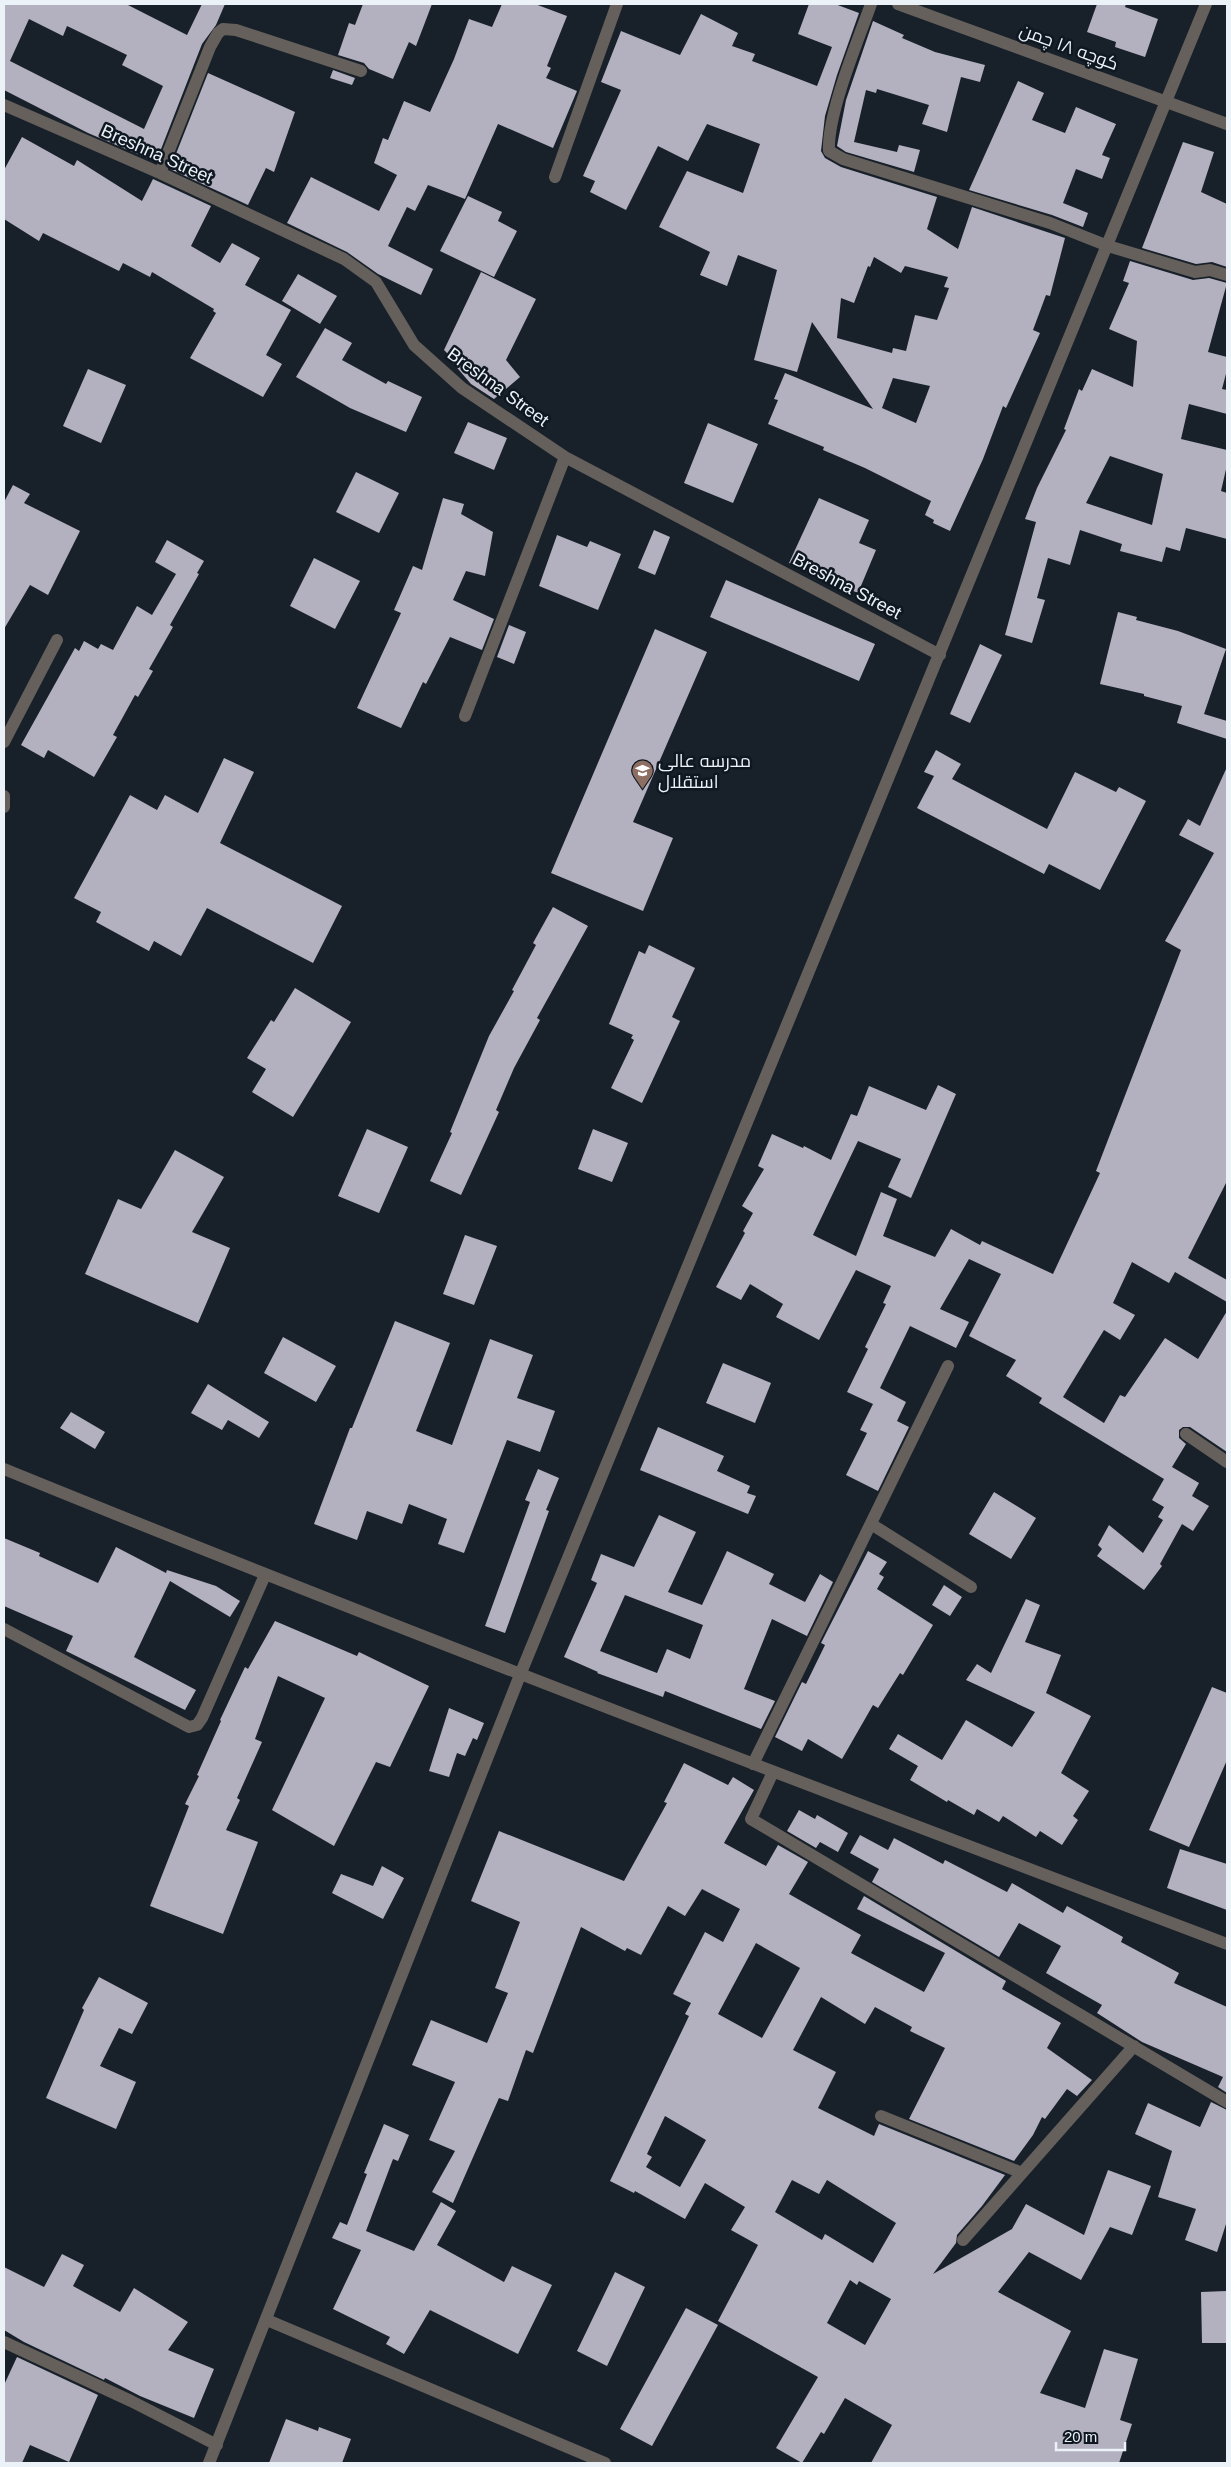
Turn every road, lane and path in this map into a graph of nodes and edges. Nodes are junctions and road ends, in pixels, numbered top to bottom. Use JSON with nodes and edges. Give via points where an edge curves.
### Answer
{"nodes":[{"id":1,"x":617,"y":4,"type":"edge"},
{"id":2,"x":871,"y":4,"type":"edge"},
{"id":3,"x":898,"y":4,"type":"edge"},
{"id":4,"x":1206,"y":4,"type":"edge"},
{"id":5,"x":361,"y":70,"type":"dead end"},
{"id":6,"x":1167,"y":102,"type":"junction"},
{"id":7,"x":4,"y":105,"type":"edge"},
{"id":8,"x":1227,"y":124,"type":"edge"},
{"id":9,"x":160,"y":173,"type":"junction"},
{"id":10,"x":555,"y":177,"type":"dead end"},
{"id":11,"x":1108,"y":246,"type":"junction"},
{"id":12,"x":1227,"y":275,"type":"edge"},
{"id":13,"x":565,"y":457,"type":"junction"},
{"id":14,"x":57,"y":640,"type":"dead end"},
{"id":15,"x":940,"y":655,"type":"junction"},
{"id":16,"x":465,"y":716,"type":"dead end"},
{"id":17,"x":4,"y":742,"type":"edge"},
{"id":18,"x":4,"y":796,"type":"edge"},
{"id":19,"x":4,"y":807,"type":"edge"},
{"id":20,"x":948,"y":1366,"type":"dead end"},
{"id":21,"x":1186,"y":1434,"type":"dead end"},
{"id":22,"x":1227,"y":1462,"type":"edge"},
{"id":23,"x":4,"y":1469,"type":"edge"},
{"id":24,"x":871,"y":1524,"type":"junction"},
{"id":25,"x":264,"y":1575,"type":"junction"},
{"id":26,"x":971,"y":1588,"type":"dead end"},
{"id":27,"x":4,"y":1629,"type":"edge"},
{"id":28,"x":520,"y":1675,"type":"junction"},
{"id":29,"x":754,"y":1764,"type":"junction"},
{"id":30,"x":773,"y":1772,"type":"junction"},
{"id":31,"x":1227,"y":1944,"type":"edge"},
{"id":32,"x":1134,"y":2046,"type":"junction"},
{"id":33,"x":1227,"y":2102,"type":"edge"},
{"id":34,"x":881,"y":2116,"type":"dead end"},
{"id":35,"x":1022,"y":2173,"type":"junction"},
{"id":36,"x":963,"y":2240,"type":"dead end"},
{"id":37,"x":267,"y":2320,"type":"junction"},
{"id":38,"x":4,"y":2342,"type":"edge"},
{"id":39,"x":216,"y":2445,"type":"junction"},
{"id":40,"x":209,"y":2463,"type":"edge"},
{"id":41,"x":605,"y":2463,"type":"edge"}],
"edges":[{"from":1,"to":10,"type":"street"},
{"from":2,"to":11,"type":"street","via":[[838,103],[828,139],[829,151],[1050,223]]},
{"from":3,"to":6,"type":"street","name":"كوچه ١٨ چمن"},
{"from":4,"to":6,"type":"street"},
{"from":5,"to":9,"type":"street","via":[[236,30],[223,29],[210,47]]},
{"from":6,"to":8,"type":"street","name":"كوچه ١٨ چمن"},
{"from":6,"to":11,"type":"street"},
{"from":7,"to":9,"type":"street","name":"Breshna Street"},
{"from":9,"to":13,"type":"street","name":"Breshna Street","via":[[344,258],[376,282],[414,344],[462,388]]},
{"from":11,"to":12,"type":"street","via":[[1195,272],[1210,270]]},
{"from":11,"to":15,"type":"street"},
{"from":13,"to":15,"type":"street","name":"Breshna Street"},
{"from":13,"to":16,"type":"street"},
{"from":14,"to":17,"type":"street"},
{"from":15,"to":28,"type":"street"},
{"from":18,"to":19,"type":"street"},
{"from":20,"to":24,"type":"street"},
{"from":21,"to":22,"type":"street"},
{"from":23,"to":25,"type":"street"},
{"from":24,"to":26,"type":"street"},
{"from":24,"to":29,"type":"street"},
{"from":25,"to":27,"type":"street","via":[[202,1718],[197,1725],[189,1727]]},
{"from":25,"to":28,"type":"street"},
{"from":28,"to":29,"type":"street"},
{"from":28,"to":37,"type":"street"},
{"from":29,"to":30,"type":"street"},
{"from":30,"to":31,"type":"street"},
{"from":30,"to":32,"type":"street","via":[[750,1819]]},
{"from":32,"to":33,"type":"street"},
{"from":32,"to":35,"type":"street"},
{"from":34,"to":35,"type":"street"},
{"from":35,"to":36,"type":"street"},
{"from":37,"to":39,"type":"street"},
{"from":37,"to":41,"type":"street"},
{"from":38,"to":39,"type":"street"},
{"from":39,"to":40,"type":"street"}]}
